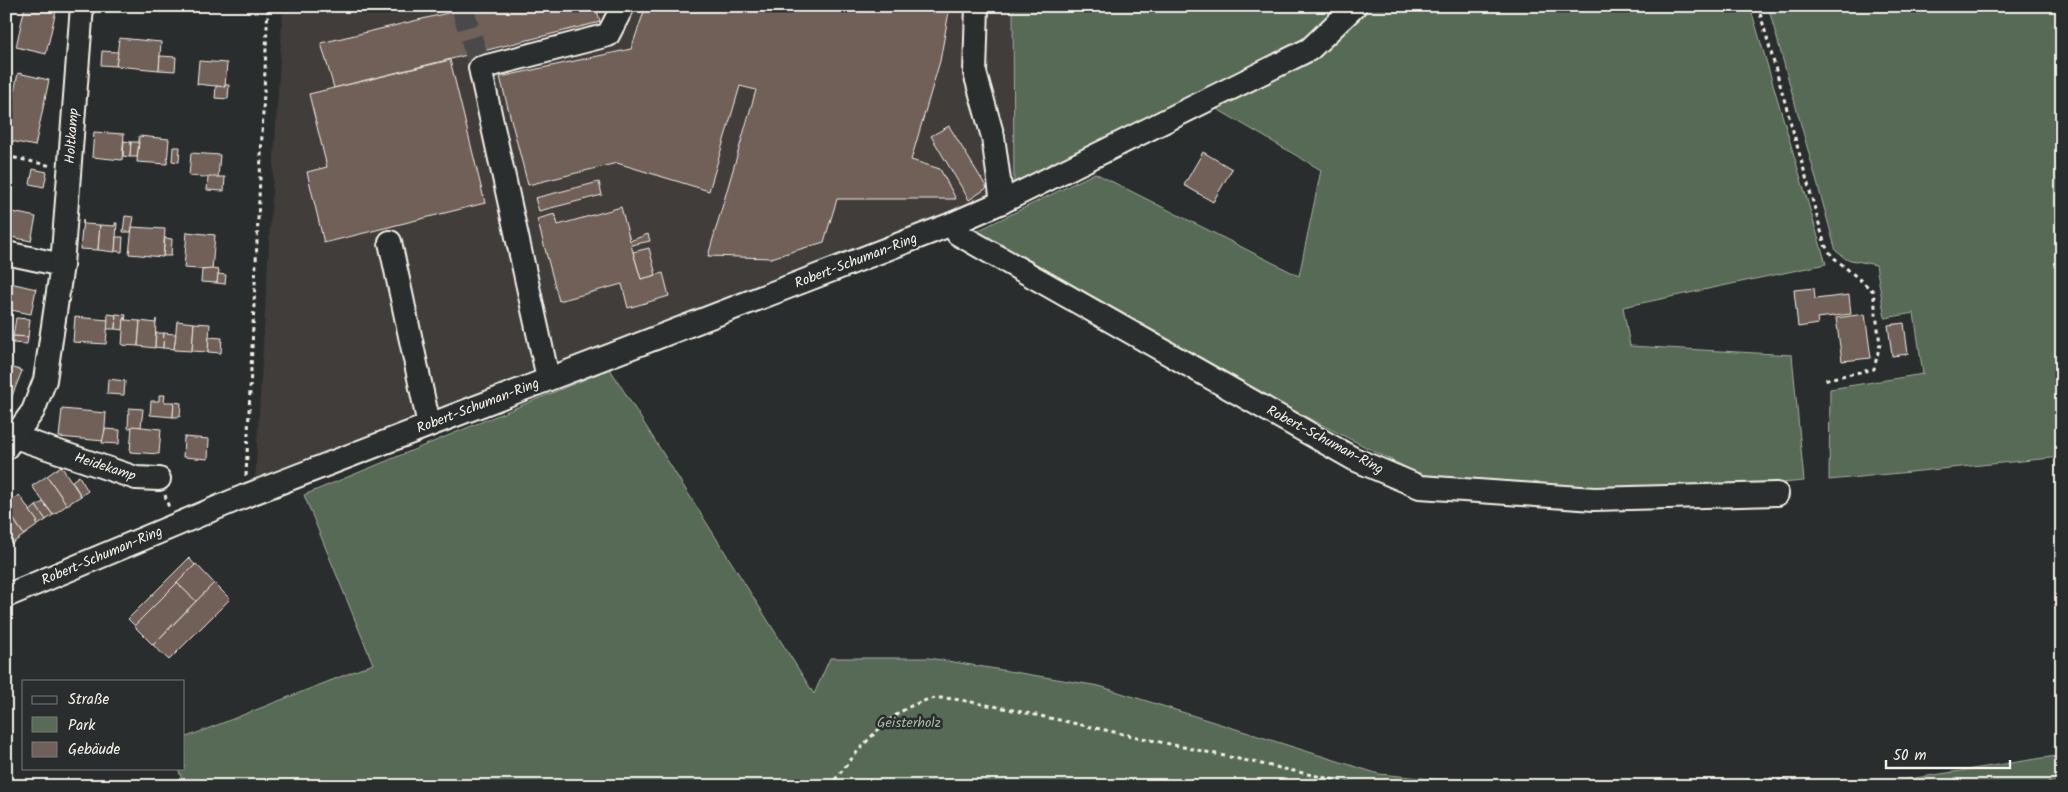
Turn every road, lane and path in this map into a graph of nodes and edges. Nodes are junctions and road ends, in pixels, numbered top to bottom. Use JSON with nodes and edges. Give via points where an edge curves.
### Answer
{"nodes":[{"id":1,"x":82,"y":6,"type":"edge"},
{"id":2,"x":268,"y":6,"type":"edge"},
{"id":3,"x":624,"y":6,"type":"edge"},
{"id":4,"x":977,"y":6,"type":"edge"},
{"id":5,"x":1355,"y":6,"type":"edge"},
{"id":6,"x":1758,"y":6,"type":"edge"},
{"id":7,"x":6,"y":156,"type":"edge"},
{"id":8,"x":69,"y":170,"type":"junction"},
{"id":9,"x":1002,"y":202,"type":"junction"},
{"id":10,"x":952,"y":224,"type":"junction"},
{"id":11,"x":390,"y":242,"type":"dead end"},
{"id":12,"x":6,"y":253,"type":"edge"},
{"id":13,"x":62,"y":265,"type":"junction"},
{"id":14,"x":548,"y":378,"type":"junction"},
{"id":15,"x":1823,"y":380,"type":"dead end"},
{"id":16,"x":429,"y":425,"type":"junction"},
{"id":17,"x":9,"y":440,"type":"edge"},
{"id":18,"x":159,"y":479,"type":"joint"},
{"id":19,"x":1777,"y":494,"type":"dead end"},
{"id":20,"x":245,"y":496,"type":"junction"},
{"id":21,"x":176,"y":525,"type":"junction"},
{"id":22,"x":6,"y":596,"type":"edge"},
{"id":23,"x":2062,"y":781,"type":"edge"},
{"id":24,"x":830,"y":786,"type":"edge"},
{"id":25,"x":1364,"y":786,"type":"edge"},
{"id":26,"x":1682,"y":786,"type":"edge"},
{"id":27,"x":1828,"y":786,"type":"edge"},
{"id":28,"x":2031,"y":786,"type":"edge"}],
"edges":[{"from":1,"to":8,"type":"street","name":"Holtkamp"},
{"from":2,"to":20,"type":"path"},
{"from":3,"to":14,"type":"street","via":[[608,35],[480,68]]},
{"from":4,"to":9,"type":"street","via":[[975,73],[993,137]]},
{"from":5,"to":9,"type":"street","name":"Robert-Schuman-Ring","via":[[1310,49]]},
{"from":6,"to":15,"type":"path","via":[[1825,245],[1832,256],[1873,291],[1880,344],[1874,369]]},
{"from":7,"to":8,"type":"path"},
{"from":8,"to":13,"type":"street","name":"Holtkamp"},
{"from":9,"to":10,"type":"street","name":"Robert-Schuman-Ring"},
{"from":10,"to":14,"type":"street","name":"Robert-Schuman-Ring"},
{"from":10,"to":19,"type":"street","name":"Robert-Schuman-Ring","via":[[958,234],[1354,459],[1420,487],[1594,499]]},
{"from":11,"to":16,"type":"street"},
{"from":12,"to":13,"type":"street"},
{"from":13,"to":17,"type":"street","name":"Holtkamp","via":[[45,380],[33,411]]},
{"from":14,"to":16,"type":"street","name":"Robert-Schuman-Ring"},
{"from":16,"to":20,"type":"street","name":"Robert-Schuman-Ring"},
{"from":17,"to":18,"type":"street","name":"Heidekamp","via":[[136,478]]},
{"from":18,"to":21,"type":"path"},
{"from":20,"to":21,"type":"street","name":"Robert-Schuman-Ring"},
{"from":21,"to":22,"type":"street","name":"Robert-Schuman-Ring"},
{"from":23,"to":28,"type":"path"},
{"from":24,"to":25,"type":"path","via":[[881,726],[912,705],[939,698],[999,707]]},
{"from":26,"to":27,"type":"path","via":[[1770,779]]}]}
